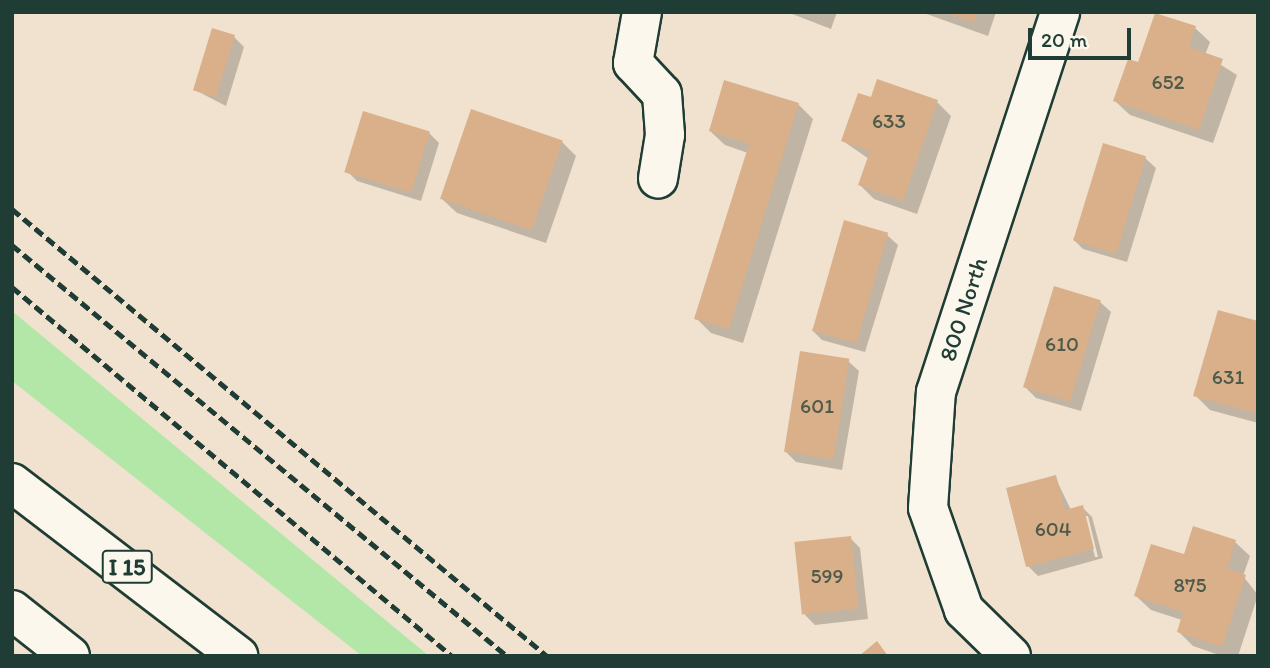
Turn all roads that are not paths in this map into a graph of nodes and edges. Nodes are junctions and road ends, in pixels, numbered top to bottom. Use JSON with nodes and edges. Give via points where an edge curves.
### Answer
{"nodes":[{"id":1,"x":642,"y":12,"type":"edge"},
{"id":2,"x":1060,"y":12,"type":"edge"},
{"id":3,"x":658,"y":178,"type":"dead end"},
{"id":4,"x":12,"y":483,"type":"edge"},
{"id":5,"x":12,"y":610,"type":"edge"},
{"id":6,"x":70,"y":656,"type":"edge"},
{"id":7,"x":239,"y":656,"type":"edge"},
{"id":8,"x":1011,"y":656,"type":"edge"}],
"edges":[{"from":1,"to":3,"type":"main road","via":[[633,63],[662,94],[665,135]]},
{"from":2,"to":8,"type":"main road","name":"800 North","via":[[936,392],[928,508],[964,610]]},
{"from":4,"to":7,"type":"main road","number":"I 15"},
{"from":5,"to":6,"type":"main road"}]}
